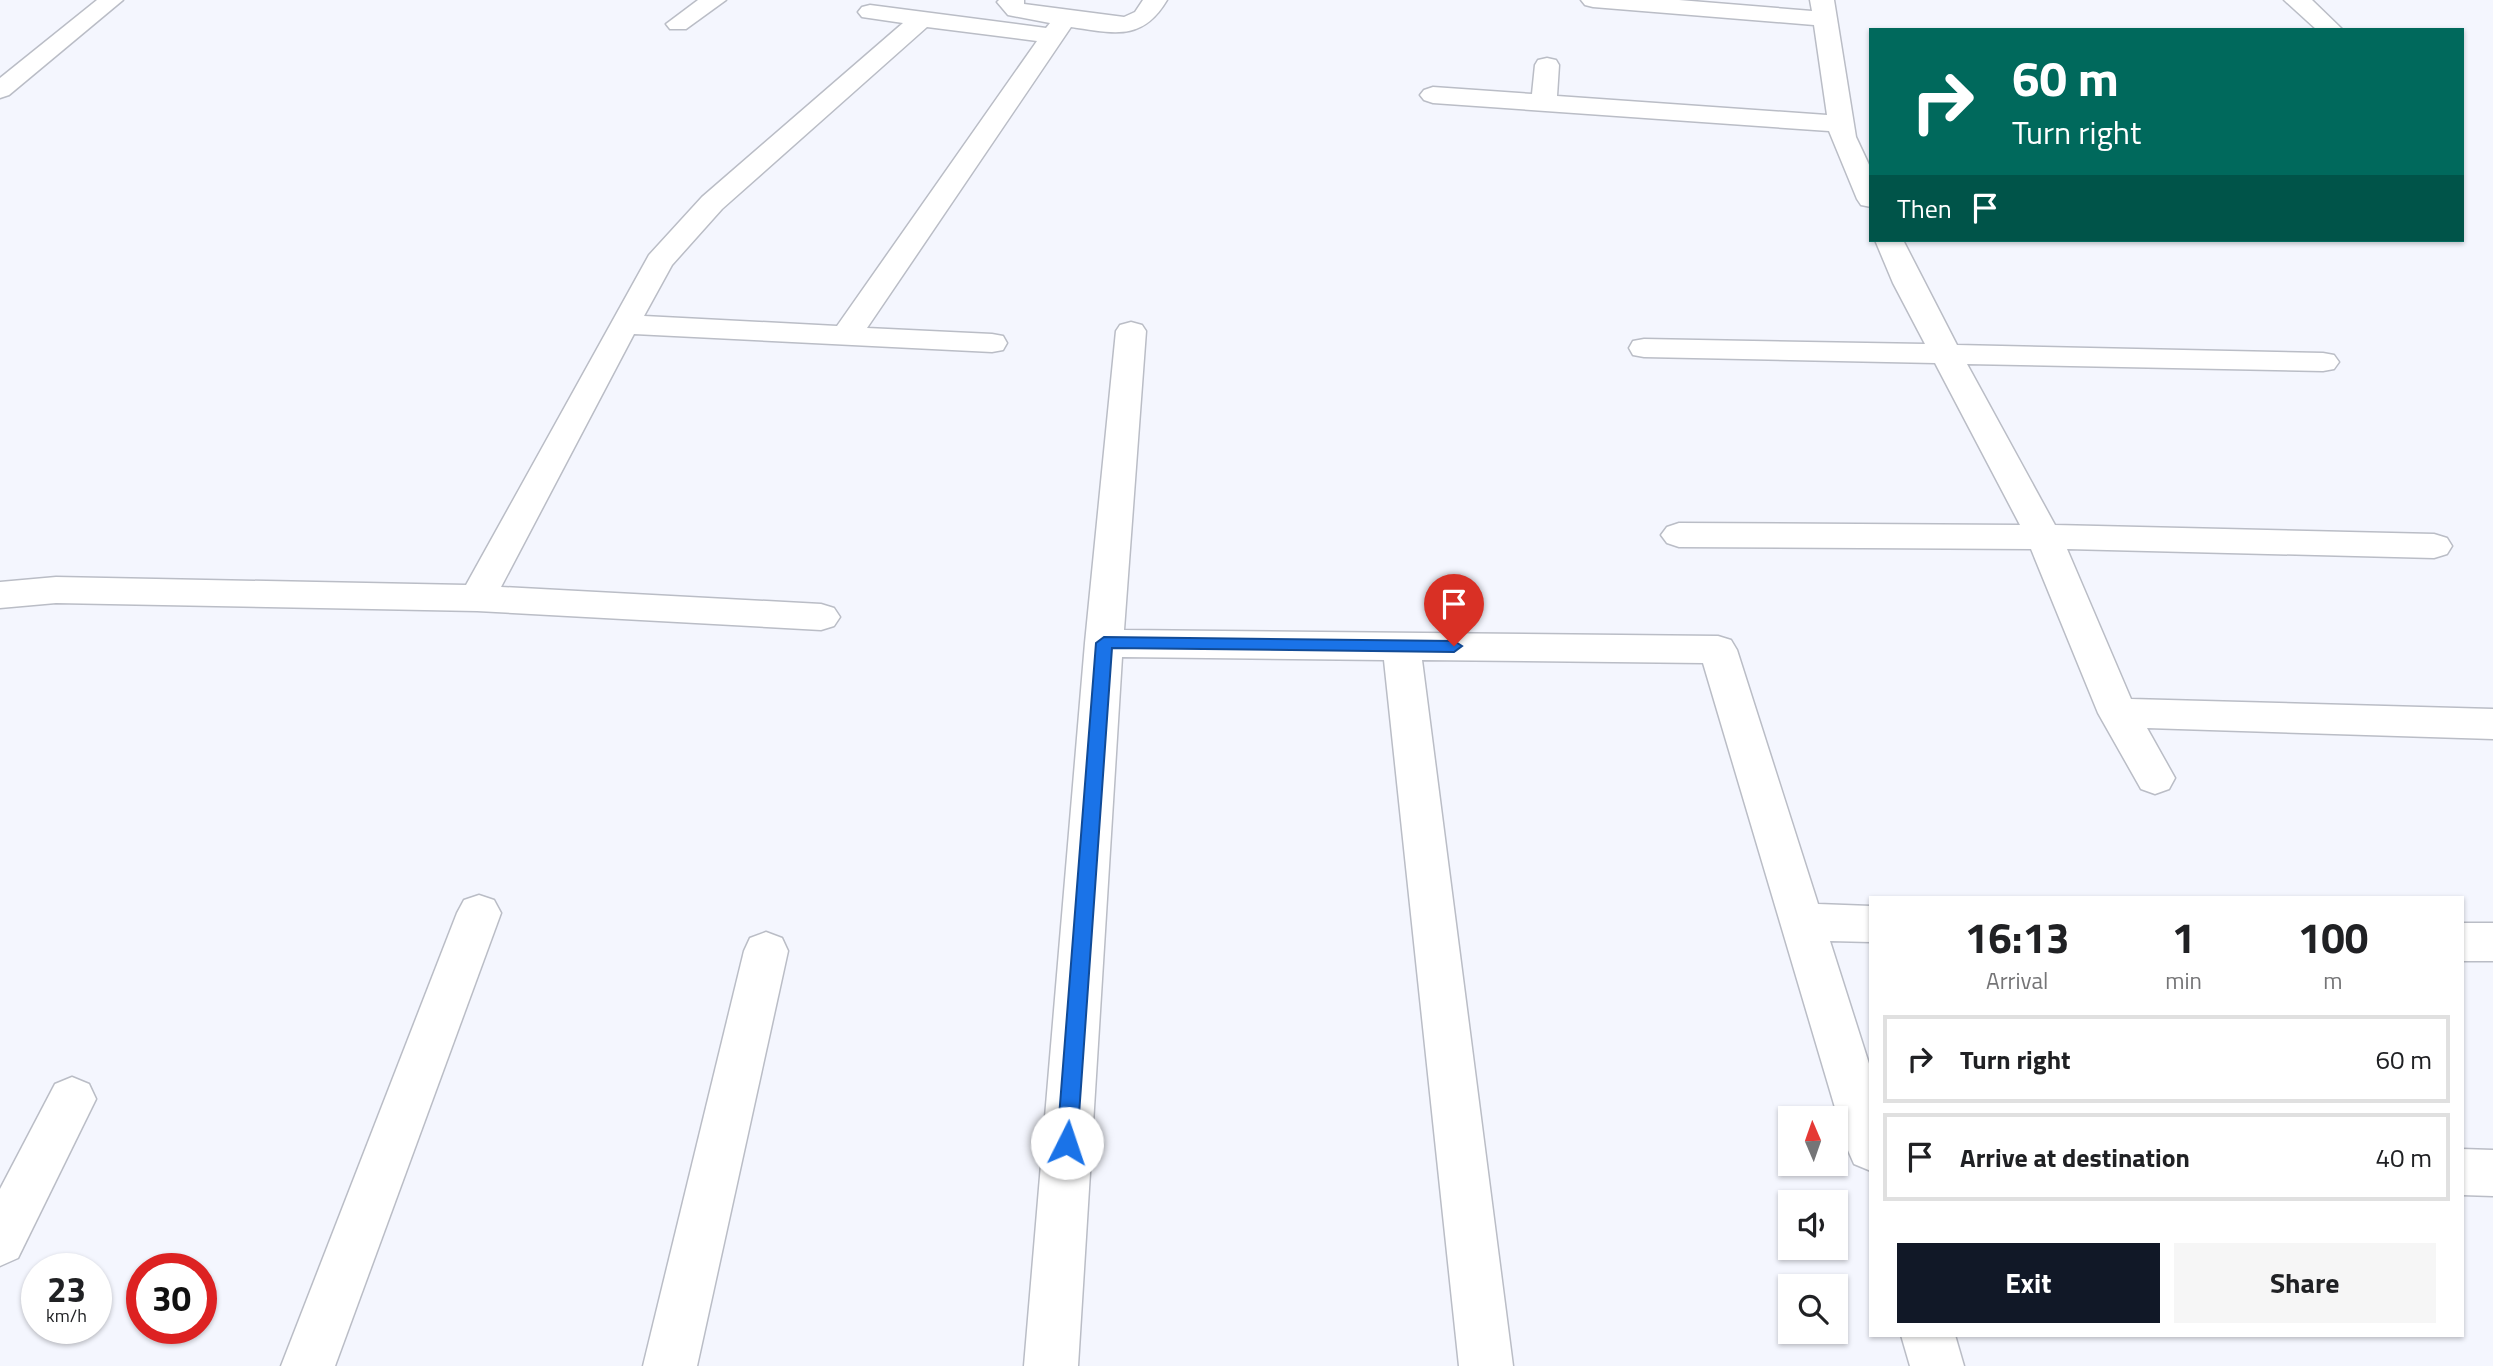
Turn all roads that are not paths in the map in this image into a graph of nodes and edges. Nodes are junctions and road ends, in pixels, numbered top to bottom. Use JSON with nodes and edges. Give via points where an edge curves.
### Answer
{"nodes":[{"id":1,"x":111,"y":0,"type":"edge"},
{"id":2,"x":714,"y":0,"type":"edge"},
{"id":3,"x":1012,"y":0,"type":"edge"},
{"id":4,"x":1156,"y":0,"type":"edge"},
{"id":5,"x":1594,"y":0,"type":"edge"},
{"id":6,"x":2296,"y":0,"type":"edge"},
{"id":7,"x":1824,"y":9,"type":"edge"},
{"id":8,"x":870,"y":12,"type":"dead end"},
{"id":9,"x":922,"y":19,"type":"junction"},
{"id":10,"x":678,"y":24,"type":"dead end"},
{"id":11,"x":1059,"y":27,"type":"junction"},
{"id":12,"x":2329,"y":28,"type":"edge"},
{"id":13,"x":1547,"y":65,"type":"dead end"},
{"id":14,"x":0,"y":89,"type":"edge"},
{"id":15,"x":1433,"y":95,"type":"dead end"},
{"id":16,"x":1544,"y":103,"type":"junction"},
{"id":17,"x":1842,"y":124,"type":"junction"},
{"id":18,"x":1869,"y":195,"type":"edge"},
{"id":19,"x":1890,"y":242,"type":"edge"},
{"id":20,"x":624,"y":324,"type":"junction"},
{"id":21,"x":1131,"y":331,"type":"dead end"},
{"id":22,"x":846,"y":336,"type":"junction"},
{"id":23,"x":992,"y":342,"type":"dead end"},
{"id":24,"x":1644,"y":348,"type":"dead end"},
{"id":25,"x":1947,"y":355,"type":"junction"},
{"id":26,"x":2323,"y":362,"type":"dead end"},
{"id":27,"x":1679,"y":535,"type":"dead end"},
{"id":28,"x":2044,"y":537,"type":"junction"},
{"id":29,"x":2434,"y":546,"type":"dead end"},
{"id":30,"x":0,"y":594,"type":"edge"},
{"id":31,"x":477,"y":598,"type":"junction"},
{"id":32,"x":821,"y":617,"type":"dead end"},
{"id":33,"x":1104,"y":643,"type":"junction"},
{"id":34,"x":1401,"y":646,"type":"junction"},
{"id":35,"x":2118,"y":713,"type":"junction"},
{"id":36,"x":2493,"y":724,"type":"edge"},
{"id":37,"x":2155,"y":778,"type":"dead end"},
{"id":38,"x":479,"y":913,"type":"dead end"},
{"id":39,"x":1801,"y":922,"type":"junction"},
{"id":40,"x":1869,"y":924,"type":"edge"},
{"id":41,"x":2464,"y":942,"type":"edge"},
{"id":42,"x":2493,"y":942,"type":"edge"},
{"id":43,"x":766,"y":951,"type":"dead end"},
{"id":44,"x":72,"y":1099,"type":"dead end"},
{"id":45,"x":1869,"y":1142,"type":"edge"},
{"id":46,"x":2464,"y":1171,"type":"edge"},
{"id":47,"x":2493,"y":1173,"type":"edge"},
{"id":48,"x":0,"y":1241,"type":"edge"},
{"id":49,"x":1929,"y":1337,"type":"edge"},
{"id":50,"x":308,"y":1366,"type":"edge"},
{"id":51,"x":670,"y":1366,"type":"edge"},
{"id":52,"x":1051,"y":1366,"type":"edge"},
{"id":53,"x":1486,"y":1366,"type":"edge"},
{"id":54,"x":1937,"y":1366,"type":"edge"}],
"edges":[{"from":1,"to":14,"type":"street"},
{"from":2,"to":10,"type":"street"},
{"from":3,"to":11,"type":"street","via":[[1009,2],[1016,10]]},
{"from":4,"to":11,"type":"street","via":[[1147,15],[1131,24]]},
{"from":5,"to":7,"type":"street"},
{"from":6,"to":12,"type":"street"},
{"from":7,"to":17,"type":"street"},
{"from":8,"to":9,"type":"street"},
{"from":9,"to":11,"type":"street"},
{"from":9,"to":20,"type":"street","via":[[712,202],[659,261]]},
{"from":11,"to":22,"type":"street"},
{"from":13,"to":16,"type":"street"},
{"from":15,"to":16,"type":"street"},
{"from":16,"to":17,"type":"street"},
{"from":17,"to":18,"type":"street","via":[[1843,137]]},
{"from":19,"to":25,"type":"street"},
{"from":20,"to":22,"type":"street"},
{"from":20,"to":31,"type":"street"},
{"from":21,"to":33,"type":"street"},
{"from":22,"to":23,"type":"street"},
{"from":24,"to":25,"type":"street"},
{"from":25,"to":26,"type":"street"},
{"from":25,"to":28,"type":"street"},
{"from":27,"to":28,"type":"street"},
{"from":28,"to":29,"type":"street"},
{"from":28,"to":35,"type":"street"},
{"from":30,"to":31,"type":"street","via":[[56,590]]},
{"from":31,"to":32,"type":"street"},
{"from":33,"to":34,"type":"street"},
{"from":33,"to":52,"type":"street"},
{"from":34,"to":39,"type":"street","via":[[1718,650]]},
{"from":34,"to":53,"type":"street"},
{"from":35,"to":36,"type":"street"},
{"from":35,"to":37,"type":"street"},
{"from":38,"to":50,"type":"street"},
{"from":39,"to":40,"type":"street"},
{"from":39,"to":45,"type":"street"},
{"from":41,"to":42,"type":"street"},
{"from":43,"to":51,"type":"street"},
{"from":44,"to":48,"type":"street"},
{"from":46,"to":47,"type":"street"},
{"from":49,"to":54,"type":"street"}]}
